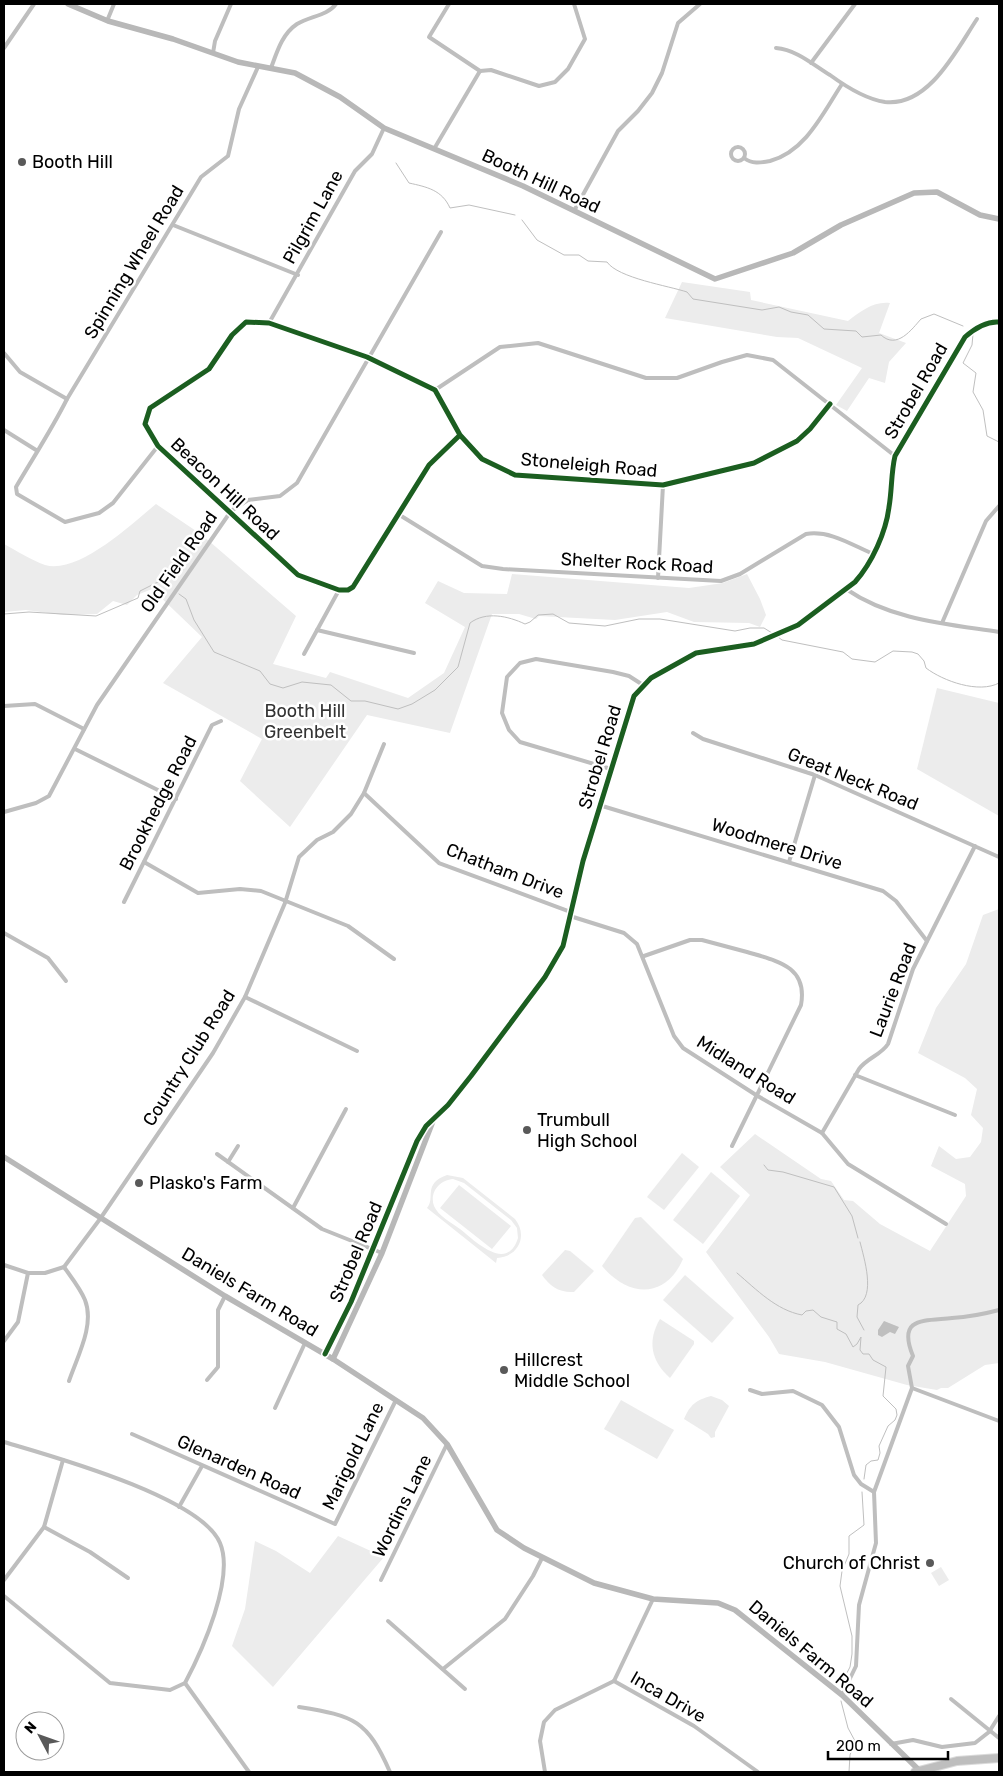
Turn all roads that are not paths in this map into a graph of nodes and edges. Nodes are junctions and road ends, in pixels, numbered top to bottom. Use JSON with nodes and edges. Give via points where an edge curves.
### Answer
{"nodes":[{"id":1,"x":34,"y":4,"type":"edge"},
{"id":2,"x":68,"y":4,"type":"edge"},
{"id":3,"x":114,"y":4,"type":"edge"},
{"id":4,"x":231,"y":4,"type":"edge"},
{"id":5,"x":336,"y":4,"type":"edge"},
{"id":6,"x":449,"y":4,"type":"edge"},
{"id":7,"x":574,"y":4,"type":"edge"},
{"id":8,"x":700,"y":4,"type":"edge"},
{"id":9,"x":847,"y":4,"type":"edge"},
{"id":10,"x":854,"y":5,"type":"edge"},
{"id":11,"x":977,"y":19,"type":"dead end"},
{"id":12,"x":107,"y":20,"type":"junction"},
{"id":13,"x":4,"y":48,"type":"edge"},
{"id":14,"x":776,"y":48,"type":"dead end"},
{"id":15,"x":213,"y":53,"type":"junction"},
{"id":16,"x":811,"y":63,"type":"junction"},
{"id":17,"x":258,"y":67,"type":"junction"},
{"id":18,"x":271,"y":68,"type":"junction"},
{"id":19,"x":480,"y":71,"type":"junction"},
{"id":20,"x":842,"y":84,"type":"junction"},
{"id":21,"x":384,"y":128,"type":"junction"},
{"id":22,"x":434,"y":149,"type":"junction"},
{"id":23,"x":744,"y":158,"type":"dead end"},
{"id":24,"x":574,"y":211,"type":"junction"},
{"id":25,"x":999,"y":219,"type":"edge"},
{"id":26,"x":174,"y":225,"type":"junction"},
{"id":27,"x":441,"y":232,"type":"dead end"},
{"id":28,"x":298,"y":275,"type":"junction"},
{"id":29,"x":999,"y":322,"type":"edge"},
{"id":30,"x":269,"y":323,"type":"junction"},
{"id":31,"x":4,"y":352,"type":"edge"},
{"id":32,"x":367,"y":357,"type":"junction"},
{"id":33,"x":435,"y":390,"type":"junction"},
{"id":34,"x":66,"y":399,"type":"junction"},
{"id":35,"x":830,"y":404,"type":"junction"},
{"id":36,"x":4,"y":430,"type":"edge"},
{"id":37,"x":460,"y":435,"type":"junction"},
{"id":38,"x":158,"y":446,"type":"junction"},
{"id":39,"x":36,"y":450,"type":"junction"},
{"id":40,"x":894,"y":456,"type":"junction"},
{"id":41,"x":663,"y":485,"type":"junction"},
{"id":42,"x":999,"y":506,"type":"edge"},
{"id":43,"x":231,"y":511,"type":"junction"},
{"id":44,"x":398,"y":514,"type":"junction"},
{"id":45,"x":873,"y":554,"type":"junction"},
{"id":46,"x":658,"y":578,"type":"junction"},
{"id":47,"x":846,"y":589,"type":"junction"},
{"id":48,"x":339,"y":590,"type":"junction"},
{"id":49,"x":942,"y":623,"type":"junction"},
{"id":50,"x":317,"y":630,"type":"junction"},
{"id":51,"x":999,"y":632,"type":"edge"},
{"id":52,"x":414,"y":653,"type":"dead end"},
{"id":53,"x":304,"y":654,"type":"dead end"},
{"id":54,"x":643,"y":685,"type":"junction"},
{"id":55,"x":4,"y":706,"type":"edge"},
{"id":56,"x":221,"y":721,"type":"dead end"},
{"id":57,"x":84,"y":729,"type":"junction"},
{"id":58,"x":693,"y":733,"type":"dead end"},
{"id":59,"x":384,"y":744,"type":"dead end"},
{"id":60,"x":75,"y":749,"type":"junction"},
{"id":61,"x":611,"y":769,"type":"junction"},
{"id":62,"x":815,"y":775,"type":"junction"},
{"id":63,"x":364,"y":793,"type":"junction"},
{"id":64,"x":176,"y":799,"type":"junction"},
{"id":65,"x":599,"y":805,"type":"junction"},
{"id":66,"x":4,"y":812,"type":"edge"},
{"id":67,"x":975,"y":846,"type":"junction"},
{"id":68,"x":999,"y":857,"type":"edge"},
{"id":69,"x":144,"y":862,"type":"junction"},
{"id":70,"x":789,"y":862,"type":"junction"},
{"id":71,"x":124,"y":902,"type":"dead end"},
{"id":72,"x":285,"y":903,"type":"junction"},
{"id":73,"x":570,"y":914,"type":"junction"},
{"id":74,"x":4,"y":933,"type":"edge"},
{"id":75,"x":927,"y":941,"type":"junction"},
{"id":76,"x":644,"y":956,"type":"junction"},
{"id":77,"x":394,"y":959,"type":"dead end"},
{"id":78,"x":66,"y":981,"type":"dead end"},
{"id":79,"x":245,"y":997,"type":"junction"},
{"id":80,"x":357,"y":1051,"type":"dead end"},
{"id":81,"x":855,"y":1076,"type":"junction"},
{"id":82,"x":756,"y":1095,"type":"junction"},
{"id":83,"x":346,"y":1110,"type":"dead end"},
{"id":84,"x":955,"y":1115,"type":"dead end"},
{"id":85,"x":433,"y":1120,"type":"junction"},
{"id":86,"x":822,"y":1133,"type":"junction"},
{"id":87,"x":238,"y":1146,"type":"dead end"},
{"id":88,"x":732,"y":1146,"type":"dead end"},
{"id":89,"x":216,"y":1154,"type":"dead end"},
{"id":90,"x":4,"y":1157,"type":"edge"},
{"id":91,"x":408,"y":1159,"type":"junction"},
{"id":92,"x":228,"y":1162,"type":"junction"},
{"id":93,"x":416,"y":1162,"type":"junction"},
{"id":94,"x":294,"y":1208,"type":"junction"},
{"id":95,"x":100,"y":1219,"type":"junction"},
{"id":96,"x":946,"y":1224,"type":"dead end"},
{"id":97,"x":373,"y":1249,"type":"junction"},
{"id":98,"x":382,"y":1252,"type":"junction"},
{"id":99,"x":4,"y":1265,"type":"edge"},
{"id":100,"x":64,"y":1266,"type":"junction"},
{"id":101,"x":28,"y":1273,"type":"junction"},
{"id":102,"x":225,"y":1296,"type":"junction"},
{"id":103,"x":999,"y":1310,"type":"edge"},
{"id":104,"x":4,"y":1341,"type":"edge"},
{"id":105,"x":306,"y":1343,"type":"junction"},
{"id":106,"x":325,"y":1354,"type":"junction"},
{"id":107,"x":333,"y":1359,"type":"junction"},
{"id":108,"x":207,"y":1380,"type":"dead end"},
{"id":109,"x":69,"y":1381,"type":"dead end"},
{"id":110,"x":912,"y":1388,"type":"junction"},
{"id":111,"x":750,"y":1390,"type":"dead end"},
{"id":112,"x":396,"y":1400,"type":"junction"},
{"id":113,"x":274,"y":1408,"type":"dead end"},
{"id":114,"x":999,"y":1421,"type":"edge"},
{"id":115,"x":132,"y":1434,"type":"dead end"},
{"id":116,"x":4,"y":1442,"type":"edge"},
{"id":117,"x":447,"y":1444,"type":"junction"},
{"id":118,"x":63,"y":1460,"type":"junction"},
{"id":119,"x":202,"y":1466,"type":"junction"},
{"id":120,"x":874,"y":1492,"type":"junction"},
{"id":121,"x":179,"y":1507,"type":"junction"},
{"id":122,"x":335,"y":1524,"type":"joint"},
{"id":123,"x":44,"y":1527,"type":"junction"},
{"id":124,"x":542,"y":1558,"type":"junction"},
{"id":125,"x":128,"y":1578,"type":"dead end"},
{"id":126,"x":4,"y":1580,"type":"edge"},
{"id":127,"x":382,"y":1580,"type":"dead end"},
{"id":128,"x":4,"y":1596,"type":"edge"},
{"id":129,"x":654,"y":1599,"type":"junction"},
{"id":130,"x":388,"y":1621,"type":"dead end"},
{"id":131,"x":443,"y":1669,"type":"junction"},
{"id":132,"x":614,"y":1681,"type":"junction"},
{"id":133,"x":185,"y":1683,"type":"junction"},
{"id":134,"x":465,"y":1689,"type":"dead end"},
{"id":135,"x":842,"y":1695,"type":"junction"},
{"id":136,"x":951,"y":1699,"type":"dead end"},
{"id":137,"x":299,"y":1708,"type":"dead end"},
{"id":138,"x":999,"y":1716,"type":"edge"},
{"id":139,"x":989,"y":1732,"type":"junction"},
{"id":140,"x":999,"y":1738,"type":"edge"},
{"id":141,"x":891,"y":1744,"type":"junction"},
{"id":142,"x":999,"y":1758,"type":"edge"},
{"id":143,"x":249,"y":1772,"type":"edge"},
{"id":144,"x":390,"y":1772,"type":"edge"},
{"id":145,"x":546,"y":1772,"type":"edge"},
{"id":146,"x":758,"y":1772,"type":"edge"},
{"id":147,"x":919,"y":1772,"type":"edge"}],
"edges":[{"from":1,"to":13,"type":"street"},
{"from":2,"to":12,"type":"street","name":"Booth Hill Road"},
{"from":3,"to":12,"type":"street"},
{"from":4,"to":15,"type":"street"},
{"from":5,"to":18,"type":"street","via":[[330,10],[297,24],[282,38]]},
{"from":6,"to":19,"type":"street","via":[[429,37]]},
{"from":7,"to":19,"type":"street","via":[[585,39],[568,69],[555,82],[539,86],[491,70]]},
{"from":8,"to":24,"type":"street","via":[[678,23],[662,73],[652,92],[618,131]]},
{"from":9,"to":10,"type":"street"},
{"from":10,"to":16,"type":"street"},
{"from":11,"to":20,"type":"street","via":[[938,77],[907,98],[886,102]]},
{"from":12,"to":15,"type":"street","name":"Booth Hill Road"},
{"from":14,"to":16,"type":"street","via":[[790,49]]},
{"from":15,"to":17,"type":"street","name":"Booth Hill Road"},
{"from":16,"to":20,"type":"street"},
{"from":17,"to":18,"type":"street","name":"Booth Hill Road"},
{"from":17,"to":26,"type":"street","name":"Spinning Wheel Road","via":[[239,109],[228,156],[201,177]]},
{"from":18,"to":21,"type":"street","name":"Booth Hill Road","via":[[295,73],[340,97]]},
{"from":19,"to":22,"type":"street"},
{"from":20,"to":23,"type":"street","via":[[809,134],[793,150],[767,162],[753,163]]},
{"from":21,"to":22,"type":"street","name":"Booth Hill Road"},
{"from":21,"to":28,"type":"street","name":"Pilgrim Lane","via":[[372,154],[355,171]]},
{"from":22,"to":24,"type":"street","name":"Booth Hill Road"},
{"from":24,"to":25,"type":"street","name":"Booth Hill Road","via":[[715,280],[793,253],[841,225],[914,193],[937,192],[980,214]]},
{"from":26,"to":28,"type":"street"},
{"from":26,"to":34,"type":"street","name":"Spinning Wheel Road"},
{"from":27,"to":32,"type":"street","name":"Old Field Road"},
{"from":28,"to":30,"type":"street","name":"Pilgrim Lane"},
{"from":29,"to":40,"type":"street","name":"Strobel Road","via":[[975,329],[960,342]]},
{"from":30,"to":32,"type":"street","name":"Beacon Hill Road"},
{"from":30,"to":38,"type":"street","name":"Beacon Hill Road","via":[[246,322],[232,334],[209,369],[150,408],[145,424]]},
{"from":31,"to":34,"type":"street","via":[[20,372]]},
{"from":32,"to":33,"type":"street"},
{"from":32,"to":43,"type":"street","name":"Old Field Road","via":[[297,483],[280,496],[248,500]]},
{"from":33,"to":35,"type":"street","via":[[500,348],[538,343],[646,378],[677,378],[747,355],[773,360]]},
{"from":33,"to":37,"type":"street","name":"Stoneleigh Road"},
{"from":34,"to":39,"type":"street","name":"Spinning Wheel Road"},
{"from":35,"to":40,"type":"street"},
{"from":35,"to":41,"type":"street","name":"Stoneleigh Road","via":[[797,440],[754,463]]},
{"from":36,"to":39,"type":"street"},
{"from":37,"to":41,"type":"street","name":"Stoneleigh Road","via":[[482,459],[515,475]]},
{"from":37,"to":44,"type":"street","via":[[429,465]]},
{"from":38,"to":39,"type":"street","name":"Spinning Wheel Road","via":[[113,503],[99,512],[66,522],[17,494],[16,487]]},
{"from":38,"to":43,"type":"street","name":"Beacon Hill Road"},
{"from":40,"to":45,"type":"street","name":"Strobel Road","via":[[889,508]]},
{"from":41,"to":46,"type":"street"},
{"from":42,"to":49,"type":"street","via":[[986,521]]},
{"from":43,"to":48,"type":"street","name":"Beacon Hill Road","via":[[298,574]]},
{"from":43,"to":57,"type":"street","name":"Old Field Road","via":[[102,697]]},
{"from":44,"to":46,"type":"street","name":"Shelter Rock Road","via":[[482,566]]},
{"from":44,"to":48,"type":"street","via":[[352,587]]},
{"from":45,"to":46,"type":"street","name":"Shelter Rock Road","via":[[817,532],[806,534],[740,574],[721,581]]},
{"from":45,"to":47,"type":"street","name":"Strobel Road","via":[[862,574]]},
{"from":47,"to":49,"type":"street","via":[[861,600],[881,608]]},
{"from":47,"to":54,"type":"street","name":"Strobel Road","via":[[798,626],[772,639],[696,653]]},
{"from":48,"to":50,"type":"street"},
{"from":49,"to":51,"type":"street"},
{"from":50,"to":52,"type":"street"},
{"from":50,"to":53,"type":"street"},
{"from":54,"to":61,"type":"street","name":"Strobel Road","via":[[628,710]]},
{"from":54,"to":61,"type":"street","via":[[614,672],[536,659],[520,663],[507,677],[502,713],[509,730],[520,742]]},
{"from":55,"to":57,"type":"street","via":[[35,704]]},
{"from":56,"to":64,"type":"street","name":"Brookhedge Road","via":[[212,725]]},
{"from":57,"to":60,"type":"street","name":"Old Field Road"},
{"from":58,"to":62,"type":"street","name":"Great Neck Road"},
{"from":59,"to":63,"type":"street","name":"Country Club Road"},
{"from":60,"to":64,"type":"street"},
{"from":60,"to":66,"type":"street","name":"Old Field Road","via":[[49,796]]},
{"from":61,"to":65,"type":"street","name":"Strobel Road"},
{"from":62,"to":67,"type":"street","name":"Great Neck Road"},
{"from":62,"to":70,"type":"street"},
{"from":63,"to":72,"type":"street","name":"Country Club Road","via":[[351,814],[333,832],[316,840],[299,857]]},
{"from":63,"to":73,"type":"street","name":"Chatham Drive","via":[[439,863]]},
{"from":64,"to":69,"type":"street","name":"Brookhedge Road"},
{"from":65,"to":70,"type":"street","name":"Woodmere Drive"},
{"from":65,"to":73,"type":"street","name":"Strobel Road"},
{"from":67,"to":68,"type":"street","name":"Great Neck Road"},
{"from":67,"to":75,"type":"street","name":"Laurie Road"},
{"from":69,"to":71,"type":"street","name":"Brookhedge Road"},
{"from":69,"to":72,"type":"street","via":[[198,893],[240,889],[261,891]]},
{"from":70,"to":75,"type":"street","name":"Woodmere Drive","via":[[848,879],[890,896]]},
{"from":72,"to":77,"type":"street","via":[[348,926]]},
{"from":72,"to":79,"type":"street","name":"Country Club Road"},
{"from":73,"to":76,"type":"street","name":"Midland Road","via":[[624,933],[637,944]]},
{"from":73,"to":85,"type":"street","name":"Strobel Road","via":[[563,946],[545,978],[472,1075]]},
{"from":74,"to":78,"type":"street","via":[[48,958]]},
{"from":75,"to":81,"type":"street","name":"Laurie Road","via":[[906,985],[888,1044],[867,1060]]},
{"from":76,"to":82,"type":"street","name":"Midland Road","via":[[674,1036],[684,1048]]},
{"from":76,"to":82,"type":"street","via":[[690,940],[702,940],[776,960],[798,976],[804,992],[801,1005]]},
{"from":79,"to":80,"type":"street"},
{"from":79,"to":95,"type":"street","name":"Country Club Road","via":[[208,1061]]},
{"from":81,"to":84,"type":"street"},
{"from":81,"to":86,"type":"street","name":"Laurie Road"},
{"from":82,"to":86,"type":"street","name":"Midland Road"},
{"from":82,"to":88,"type":"street"},
{"from":83,"to":94,"type":"street"},
{"from":85,"to":91,"type":"street","name":"Strobel Road","via":[[426,1126]]},
{"from":85,"to":93,"type":"street","name":"Strobel Road"},
{"from":86,"to":96,"type":"street","name":"Midland Road","via":[[848,1164]]},
{"from":87,"to":92,"type":"street"},
{"from":89,"to":92,"type":"street"},
{"from":90,"to":95,"type":"street","name":"Daniels Farm Road"},
{"from":91,"to":93,"type":"street"},
{"from":91,"to":97,"type":"street","name":"Strobel Road"},
{"from":92,"to":94,"type":"street"},
{"from":93,"to":98,"type":"street","name":"Strobel Road"},
{"from":94,"to":97,"type":"street","via":[[322,1229]]},
{"from":95,"to":100,"type":"street","name":"Country Club Road"},
{"from":95,"to":102,"type":"street","name":"Daniels Farm Road"},
{"from":97,"to":98,"type":"street"},
{"from":97,"to":106,"type":"street","name":"Strobel Road"},
{"from":98,"to":107,"type":"street","name":"Strobel Road"},
{"from":99,"to":101,"type":"street"},
{"from":100,"to":101,"type":"street","via":[[45,1273]]},
{"from":100,"to":109,"type":"street","via":[[86,1303],[87,1319],[86,1332]]},
{"from":101,"to":104,"type":"street","via":[[18,1322]]},
{"from":102,"to":105,"type":"street","name":"Daniels Farm Road"},
{"from":102,"to":108,"type":"street","via":[[218,1310],[218,1367]]},
{"from":103,"to":110,"type":"street","via":[[916,1322],[907,1337],[913,1356],[908,1366]]},
{"from":105,"to":106,"type":"street","name":"Daniels Farm Road"},
{"from":105,"to":113,"type":"street"},
{"from":106,"to":107,"type":"street","name":"Daniels Farm Road"},
{"from":107,"to":112,"type":"street","name":"Daniels Farm Road"},
{"from":110,"to":114,"type":"street"},
{"from":110,"to":120,"type":"street"},
{"from":111,"to":120,"type":"street","via":[[762,1394],[794,1391],[822,1405],[839,1427],[854,1475]]},
{"from":112,"to":117,"type":"street","name":"Daniels Farm Road","via":[[424,1418]]},
{"from":112,"to":122,"type":"street","name":"Marigold Lane"},
{"from":115,"to":119,"type":"street","name":"Glenarden Road"},
{"from":116,"to":118,"type":"street"},
{"from":117,"to":124,"type":"street","name":"Daniels Farm Road","via":[[497,1530]]},
{"from":117,"to":127,"type":"street","name":"Wordins Lane"},
{"from":118,"to":121,"type":"street","via":[[105,1472]]},
{"from":118,"to":123,"type":"street"},
{"from":119,"to":121,"type":"street"},
{"from":119,"to":122,"type":"street","name":"Glenarden Road"},
{"from":120,"to":135,"type":"street","via":[[876,1543],[861,1595],[856,1666]]},
{"from":121,"to":133,"type":"street","via":[[216,1534],[224,1557],[222,1589],[208,1636]]},
{"from":123,"to":125,"type":"street","via":[[90,1552]]},
{"from":123,"to":126,"type":"street"},
{"from":124,"to":129,"type":"street","name":"Daniels Farm Road","via":[[594,1583]]},
{"from":124,"to":131,"type":"street","via":[[505,1619]]},
{"from":128,"to":133,"type":"street","via":[[110,1683],[170,1690]]},
{"from":129,"to":132,"type":"street","name":"Inca Drive"},
{"from":129,"to":135,"type":"street","name":"Daniels Farm Road","via":[[718,1603],[735,1610]]},
{"from":130,"to":131,"type":"street"},
{"from":131,"to":134,"type":"street"},
{"from":132,"to":145,"type":"street","via":[[556,1710],[544,1722],[540,1741]]},
{"from":132,"to":146,"type":"street","name":"Inca Drive","via":[[694,1726]]},
{"from":133,"to":143,"type":"street"},
{"from":135,"to":141,"type":"street","name":"Daniels Farm Road"},
{"from":136,"to":139,"type":"street"},
{"from":137,"to":144,"type":"street","via":[[339,1714],[358,1723],[377,1743]]},
{"from":138,"to":139,"type":"street"},
{"from":139,"to":140,"type":"street"},
{"from":139,"to":141,"type":"street","via":[[975,1743],[963,1746],[942,1747],[913,1740]]},
{"from":141,"to":147,"type":"street","name":"Daniels Farm Road"},
{"from":142,"to":147,"type":"highway","via":[[957,1761]]}]}
